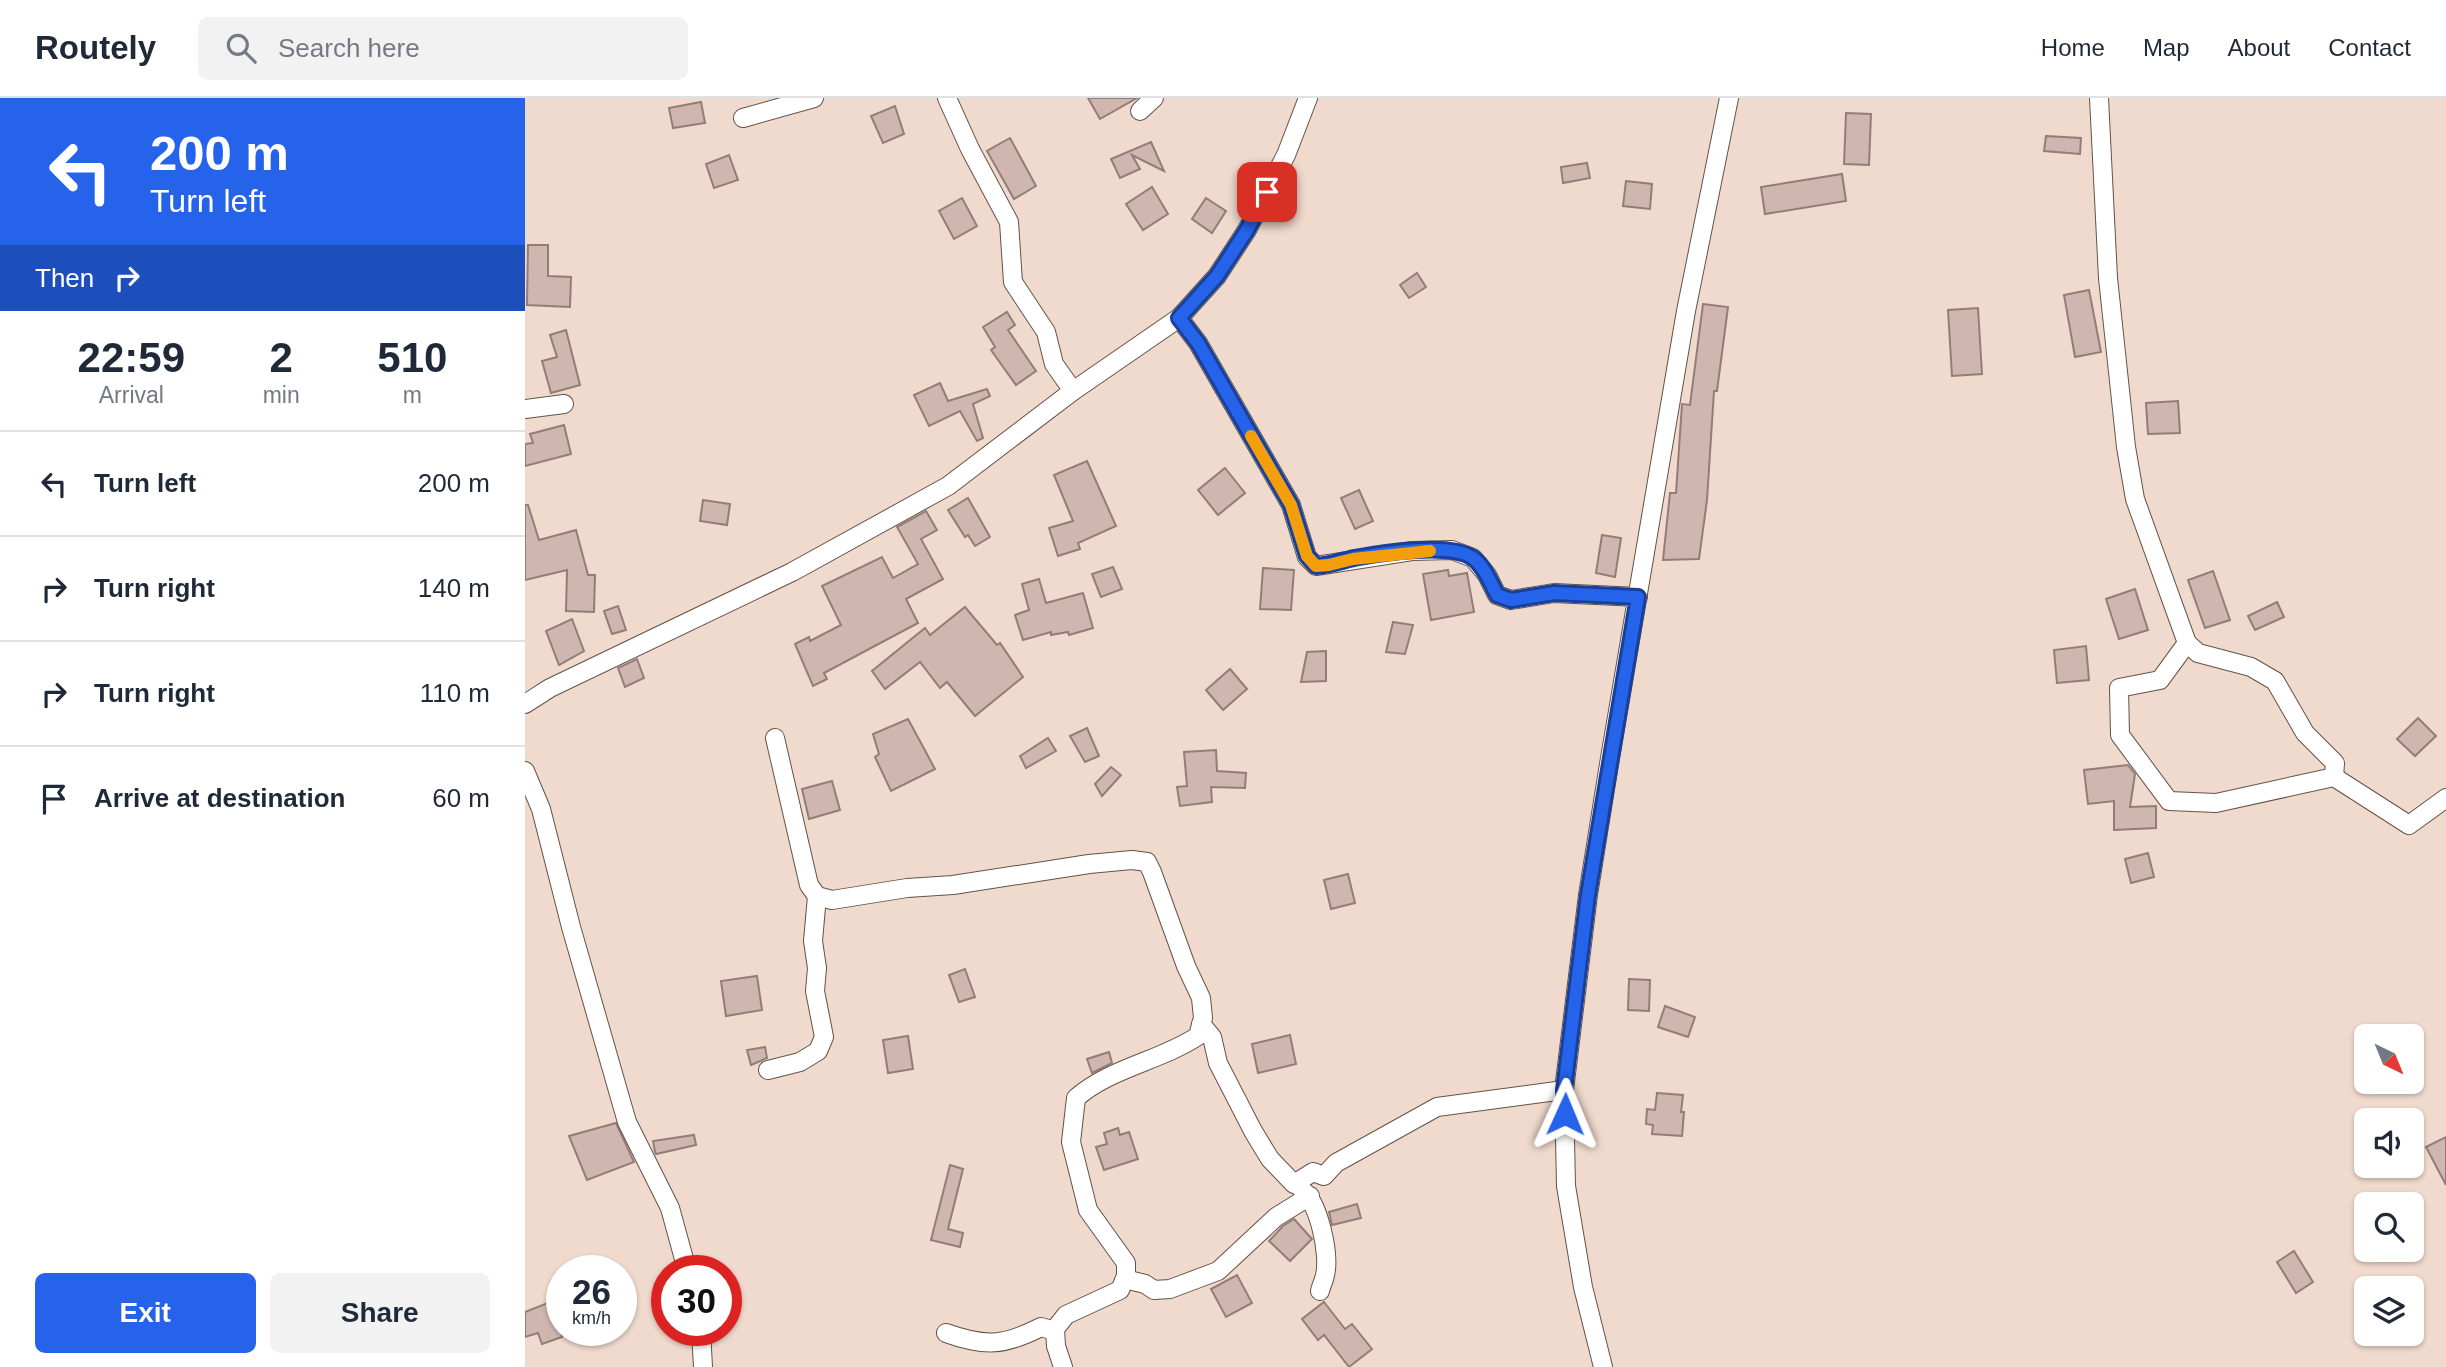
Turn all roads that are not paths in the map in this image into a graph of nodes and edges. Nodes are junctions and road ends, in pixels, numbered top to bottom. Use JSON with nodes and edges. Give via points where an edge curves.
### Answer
{"nodes":[{"id":1,"x":814,"y":98,"type":"edge"},
{"id":2,"x":947,"y":98,"type":"edge"},
{"id":3,"x":1154,"y":98,"type":"edge"},
{"id":4,"x":1308,"y":98,"type":"edge"},
{"id":5,"x":1729,"y":98,"type":"edge"},
{"id":6,"x":2099,"y":98,"type":"edge"},
{"id":7,"x":1140,"y":111,"type":"dead end"},
{"id":8,"x":743,"y":118,"type":"dead end"},
{"id":9,"x":1179,"y":318,"type":"junction"},
{"id":10,"x":1073,"y":391,"type":"junction"},
{"id":11,"x":564,"y":404,"type":"dead end"},
{"id":12,"x":525,"y":409,"type":"edge"},
{"id":13,"x":1638,"y":597,"type":"junction"},
{"id":14,"x":2187,"y":643,"type":"junction"},
{"id":15,"x":525,"y":704,"type":"edge"},
{"id":16,"x":775,"y":738,"type":"dead end"},
{"id":17,"x":525,"y":771,"type":"edge"},
{"id":18,"x":2334,"y":777,"type":"junction"},
{"id":19,"x":2446,"y":798,"type":"edge"},
{"id":20,"x":817,"y":896,"type":"junction"},
{"id":21,"x":1201,"y":1024,"type":"junction"},
{"id":22,"x":768,"y":1070,"type":"dead end"},
{"id":23,"x":1564,"y":1090,"type":"junction"},
{"id":24,"x":1294,"y":1184,"type":"junction"},
{"id":25,"x":1310,"y":1196,"type":"junction"},
{"id":26,"x":683,"y":1255,"type":"edge"},
{"id":27,"x":1125,"y":1279,"type":"junction"},
{"id":28,"x":1320,"y":1291,"type":"dead end"},
{"id":29,"x":1055,"y":1331,"type":"junction"},
{"id":30,"x":946,"y":1333,"type":"dead end"},
{"id":31,"x":702,"y":1346,"type":"edge"},
{"id":32,"x":703,"y":1367,"type":"edge"},
{"id":33,"x":1063,"y":1367,"type":"edge"},
{"id":34,"x":1603,"y":1367,"type":"edge"}],
"edges":[{"from":1,"to":8,"type":"street"},
{"from":2,"to":10,"type":"street","via":[[1009,222],[1013,282],[1046,332],[1054,364]]},
{"from":3,"to":7,"type":"street"},
{"from":4,"to":9,"type":"street","via":[[1286,155],[1247,230],[1217,276]]},
{"from":5,"to":13,"type":"street","via":[[1686,311]]},
{"from":6,"to":14,"type":"street","via":[[2108,278],[2126,447],[2135,499]]},
{"from":9,"to":10,"type":"street"},
{"from":9,"to":13,"type":"street","via":[[1291,505],[1307,556],[1316,566],[1412,551],[1452,550],[1473,558],[1497,595],[1511,600],[1554,593]]},
{"from":10,"to":15,"type":"street","via":[[948,486],[857,538]]},
{"from":11,"to":12,"type":"street"},
{"from":13,"to":23,"type":"street","via":[[1588,895]]},
{"from":14,"to":18,"type":"street","via":[[2199,653],[2251,667],[2275,681],[2305,733],[2335,763]]},
{"from":14,"to":18,"type":"street","via":[[2160,680],[2119,688],[2120,734],[2169,801],[2216,803]]},
{"from":16,"to":20,"type":"street","via":[[809,885]]},
{"from":17,"to":26,"type":"street","via":[[541,810],[627,1122],[670,1208]]},
{"from":18,"to":19,"type":"street","via":[[2409,825]]},
{"from":20,"to":21,"type":"street","via":[[832,900],[1089,864],[1147,862],[1201,998]]},
{"from":20,"to":22,"type":"street","via":[[815,991],[824,1037],[818,1051],[800,1062]]},
{"from":21,"to":24,"type":"street","via":[[1212,1037],[1218,1063],[1253,1130],[1270,1159]]},
{"from":21,"to":27,"type":"street","via":[[1198,1036],[1177,1050],[1104,1079],[1076,1098],[1071,1142],[1088,1210],[1126,1263]]},
{"from":23,"to":24,"type":"street","via":[[1437,1107],[1336,1163],[1324,1176],[1313,1172]]},
{"from":23,"to":34,"type":"street","via":[[1566,1186],[1583,1287]]},
{"from":24,"to":25,"type":"street"},
{"from":25,"to":27,"type":"street","via":[[1276,1217],[1217,1271],[1170,1289],[1154,1290]]},
{"from":25,"to":28,"type":"street","via":[[1326,1251]]},
{"from":27,"to":29,"type":"street","via":[[1119,1290],[1066,1315]]},
{"from":29,"to":30,"type":"street","via":[[1041,1327],[1012,1341],[993,1343],[973,1343]]},
{"from":29,"to":33,"type":"street"},
{"from":31,"to":32,"type":"street"}]}
